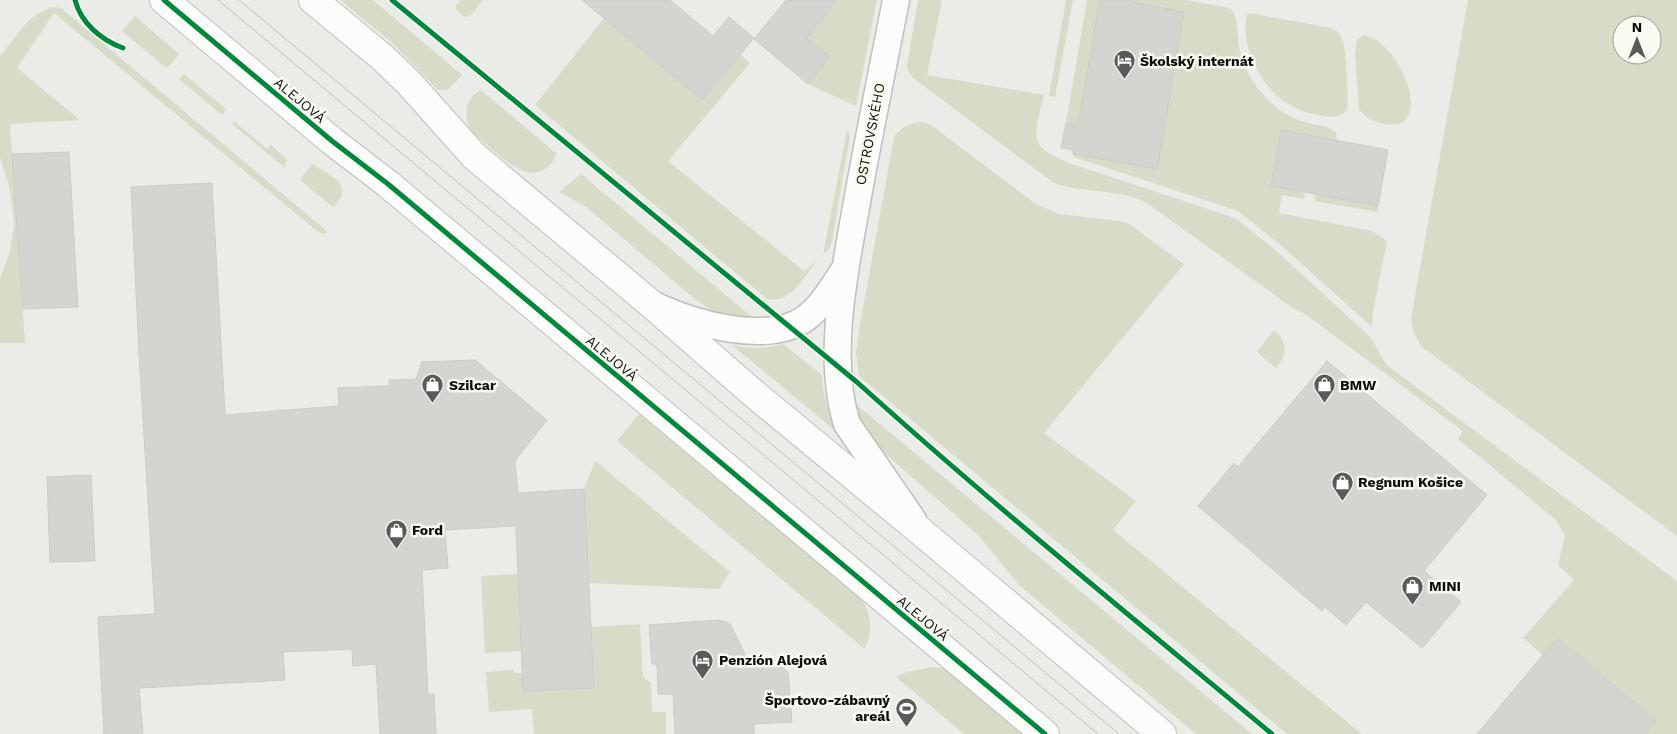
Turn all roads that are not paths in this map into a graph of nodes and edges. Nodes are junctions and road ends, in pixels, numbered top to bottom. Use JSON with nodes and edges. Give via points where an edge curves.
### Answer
{"nodes":[{"id":1,"x":164,"y":0,"type":"edge"},
{"id":2,"x":313,"y":0,"type":"edge"},
{"id":3,"x":896,"y":0,"type":"edge"},
{"id":4,"x":845,"y":269,"type":"junction"},
{"id":5,"x":650,"y":303,"type":"junction"},
{"id":6,"x":919,"y":530,"type":"junction"},
{"id":7,"x":1045,"y":734,"type":"edge"},
{"id":8,"x":1162,"y":734,"type":"edge"}],
"edges":[{"from":1,"to":7,"type":"street","name":"ALEJOVÁ"},
{"from":2,"to":5,"type":"street","via":[[409,83],[474,156]]},
{"from":3,"to":4,"type":"street","name":"OSTROVSKÉHO"},
{"from":4,"to":5,"type":"street","via":[[815,310],[803,320],[779,330],[733,329],[673,314]]},
{"from":4,"to":6,"type":"street","name":"OSTROVSKÉHO","via":[[837,366],[842,407],[847,424]]},
{"from":5,"to":6,"type":"street"},
{"from":6,"to":8,"type":"street"}]}
